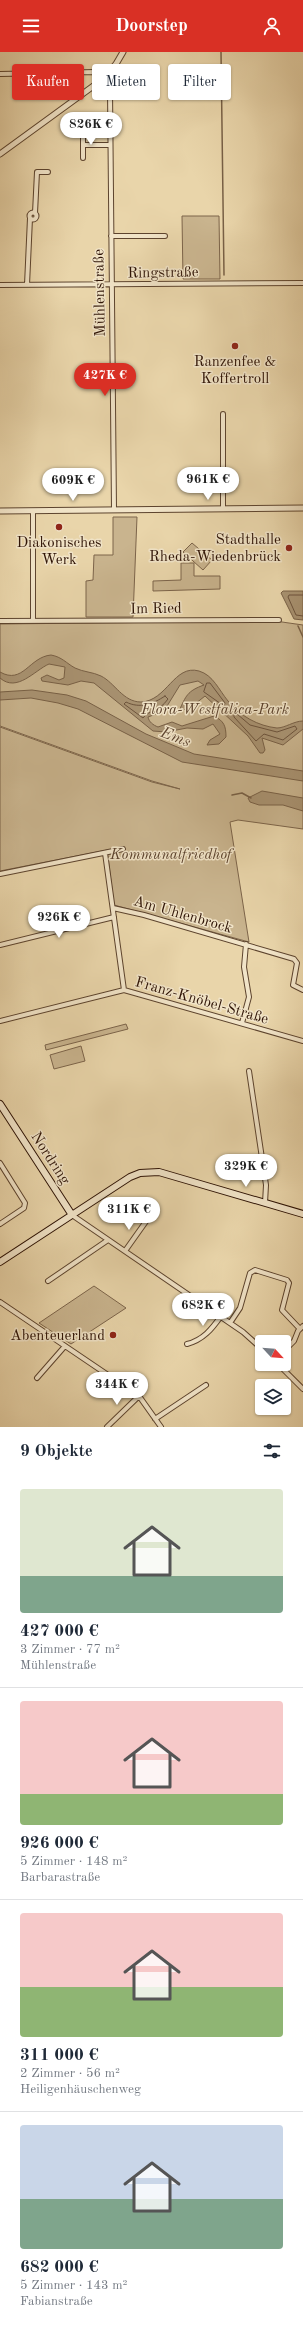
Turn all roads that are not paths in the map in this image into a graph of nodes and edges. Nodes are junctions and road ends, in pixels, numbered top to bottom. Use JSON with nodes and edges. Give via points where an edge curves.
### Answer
{"nodes":[{"id":1,"x":123,"y":52,"type":"edge"},
{"id":2,"x":116,"y":64,"type":"edge"},
{"id":3,"x":92,"y":72,"type":"edge"},
{"id":4,"x":0,"y":74,"type":"edge"},
{"id":5,"x":92,"y":87,"type":"edge"},
{"id":6,"x":110,"y":100,"type":"edge"},
{"id":7,"x":83,"y":134,"type":"dead end"},
{"id":8,"x":83,"y":145,"type":"junction"},
{"id":9,"x":110,"y":145,"type":"junction"},
{"id":10,"x":0,"y":154,"type":"edge"},
{"id":11,"x":83,"y":158,"type":"dead end"},
{"id":12,"x":48,"y":172,"type":"dead end"},
{"id":13,"x":111,"y":236,"type":"junction"},
{"id":14,"x":165,"y":236,"type":"dead end"},
{"id":15,"x":303,"y":283,"type":"edge"},
{"id":16,"x":0,"y":285,"type":"edge"},
{"id":17,"x":27,"y":285,"type":"junction"},
{"id":18,"x":111,"y":285,"type":"junction"},
{"id":19,"x":223,"y":414,"type":"dead end"},
{"id":20,"x":303,"y":508,"type":"edge"},
{"id":21,"x":114,"y":509,"type":"junction"},
{"id":22,"x":223,"y":509,"type":"junction"},
{"id":23,"x":0,"y":511,"type":"edge"},
{"id":24,"x":33,"y":511,"type":"junction"},
{"id":25,"x":279,"y":620,"type":"dead end"},
{"id":26,"x":0,"y":621,"type":"edge"},
{"id":27,"x":33,"y":621,"type":"junction"},
{"id":28,"x":123,"y":849,"type":"dead end"},
{"id":29,"x":105,"y":853,"type":"junction"},
{"id":30,"x":0,"y":874,"type":"edge"},
{"id":31,"x":113,"y":908,"type":"junction"},
{"id":32,"x":114,"y":917,"type":"junction"},
{"id":33,"x":246,"y":944,"type":"junction"},
{"id":34,"x":0,"y":945,"type":"edge"},
{"id":35,"x":124,"y":990,"type":"junction"},
{"id":36,"x":303,"y":990,"type":"edge"},
{"id":37,"x":0,"y":1021,"type":"edge"},
{"id":38,"x":242,"y":1023,"type":"junction"},
{"id":39,"x":303,"y":1041,"type":"edge"},
{"id":40,"x":249,"y":1071,"type":"dead end"},
{"id":41,"x":0,"y":1104,"type":"edge"},
{"id":42,"x":0,"y":1163,"type":"edge"},
{"id":43,"x":265,"y":1203,"type":"junction"},
{"id":44,"x":303,"y":1214,"type":"edge"},
{"id":45,"x":72,"y":1215,"type":"junction"},
{"id":46,"x":146,"y":1220,"type":"dead end"},
{"id":47,"x":0,"y":1224,"type":"edge"},
{"id":48,"x":108,"y":1240,"type":"junction"},
{"id":49,"x":125,"y":1252,"type":"junction"},
{"id":50,"x":0,"y":1262,"type":"edge"},
{"id":51,"x":48,"y":1281,"type":"dead end"},
{"id":52,"x":1,"y":1303,"type":"edge"},
{"id":53,"x":0,"y":1308,"type":"edge"},
{"id":54,"x":221,"y":1316,"type":"junction"},
{"id":55,"x":230,"y":1323,"type":"junction"},
{"id":56,"x":302,"y":1328,"type":"edge"},
{"id":57,"x":255,"y":1343,"type":"edge"},
{"id":58,"x":187,"y":1344,"type":"dead end"},
{"id":59,"x":291,"y":1344,"type":"edge"},
{"id":60,"x":65,"y":1346,"type":"junction"},
{"id":61,"x":285,"y":1371,"type":"edge"},
{"id":62,"x":37,"y":1378,"type":"dead end"},
{"id":63,"x":206,"y":1385,"type":"dead end"},
{"id":64,"x":303,"y":1389,"type":"edge"},
{"id":65,"x":139,"y":1396,"type":"junction"},
{"id":66,"x":155,"y":1419,"type":"junction"},
{"id":67,"x":107,"y":1427,"type":"edge"},
{"id":68,"x":161,"y":1427,"type":"edge"}],
"edges":[{"from":1,"to":2,"type":"street"},
{"from":3,"to":4,"type":"street"},
{"from":5,"to":10,"type":"street"},
{"from":6,"to":9,"type":"street","name":"Mühlenstraße"},
{"from":7,"to":8,"type":"street"},
{"from":8,"to":9,"type":"street"},
{"from":8,"to":11,"type":"street"},
{"from":9,"to":13,"type":"street","name":"Mühlenstraße"},
{"from":12,"to":17,"type":"street","via":[[37,172],[35,213],[30,214]]},
{"from":13,"to":14,"type":"street"},
{"from":13,"to":18,"type":"street","name":"Mühlenstraße"},
{"from":15,"to":18,"type":"street","name":"Ringstraße"},
{"from":16,"to":17,"type":"street","name":"Ringstraße"},
{"from":17,"to":18,"type":"street","name":"Ringstraße"},
{"from":18,"to":21,"type":"street","name":"Mühlenstraße"},
{"from":19,"to":22,"type":"street"},
{"from":20,"to":22,"type":"street"},
{"from":21,"to":22,"type":"street"},
{"from":21,"to":24,"type":"street"},
{"from":23,"to":24,"type":"street"},
{"from":24,"to":27,"type":"street"},
{"from":25,"to":27,"type":"street","name":"Im Ried"},
{"from":26,"to":27,"type":"street","name":"Im Ried"},
{"from":28,"to":29,"type":"street"},
{"from":29,"to":30,"type":"street"},
{"from":29,"to":31,"type":"street"},
{"from":31,"to":32,"type":"street"},
{"from":31,"to":33,"type":"street","name":"Am Uhlenbrock"},
{"from":32,"to":34,"type":"street"},
{"from":32,"to":35,"type":"street"},
{"from":33,"to":36,"type":"street","name":"Am Uhlenbrock","via":[[294,959],[297,963],[293,985]]},
{"from":33,"to":38,"type":"street","name":"Am Uhlenbrock","via":[[244,967],[249,997]]},
{"from":35,"to":37,"type":"street","name":"Franz-Knöbel-Straße"},
{"from":35,"to":38,"type":"street","name":"Franz-Knöbel-Straße"},
{"from":38,"to":39,"type":"street","name":"Franz-Knöbel-Straße"},
{"from":40,"to":43,"type":"street","via":[[266,1185]]},
{"from":41,"to":45,"type":"main road","name":"Nordring"},
{"from":42,"to":47,"type":"street","via":[[25,1204],[24,1208]]},
{"from":43,"to":44,"type":"main road"},
{"from":43,"to":45,"type":"main road","via":[[150,1171],[130,1177]]},
{"from":45,"to":48,"type":"street"},
{"from":45,"to":50,"type":"main road"},
{"from":46,"to":49,"type":"street"},
{"from":48,"to":49,"type":"street"},
{"from":48,"to":51,"type":"street"},
{"from":49,"to":54,"type":"street"},
{"from":52,"to":53,"type":"street"},
{"from":52,"to":60,"type":"street"},
{"from":54,"to":55,"type":"street"},
{"from":54,"to":58,"type":"street","via":[[211,1331]]},
{"from":55,"to":56,"type":"street","via":[[240,1308],[250,1273],[255,1270],[287,1280],[289,1283],[282,1310]]},
{"from":55,"to":57,"type":"street"},
{"from":56,"to":59,"type":"street"},
{"from":60,"to":62,"type":"street"},
{"from":60,"to":65,"type":"street"},
{"from":61,"to":64,"type":"street"},
{"from":63,"to":66,"type":"street"},
{"from":65,"to":66,"type":"street"},
{"from":65,"to":67,"type":"street"},
{"from":66,"to":68,"type":"street"}]}
